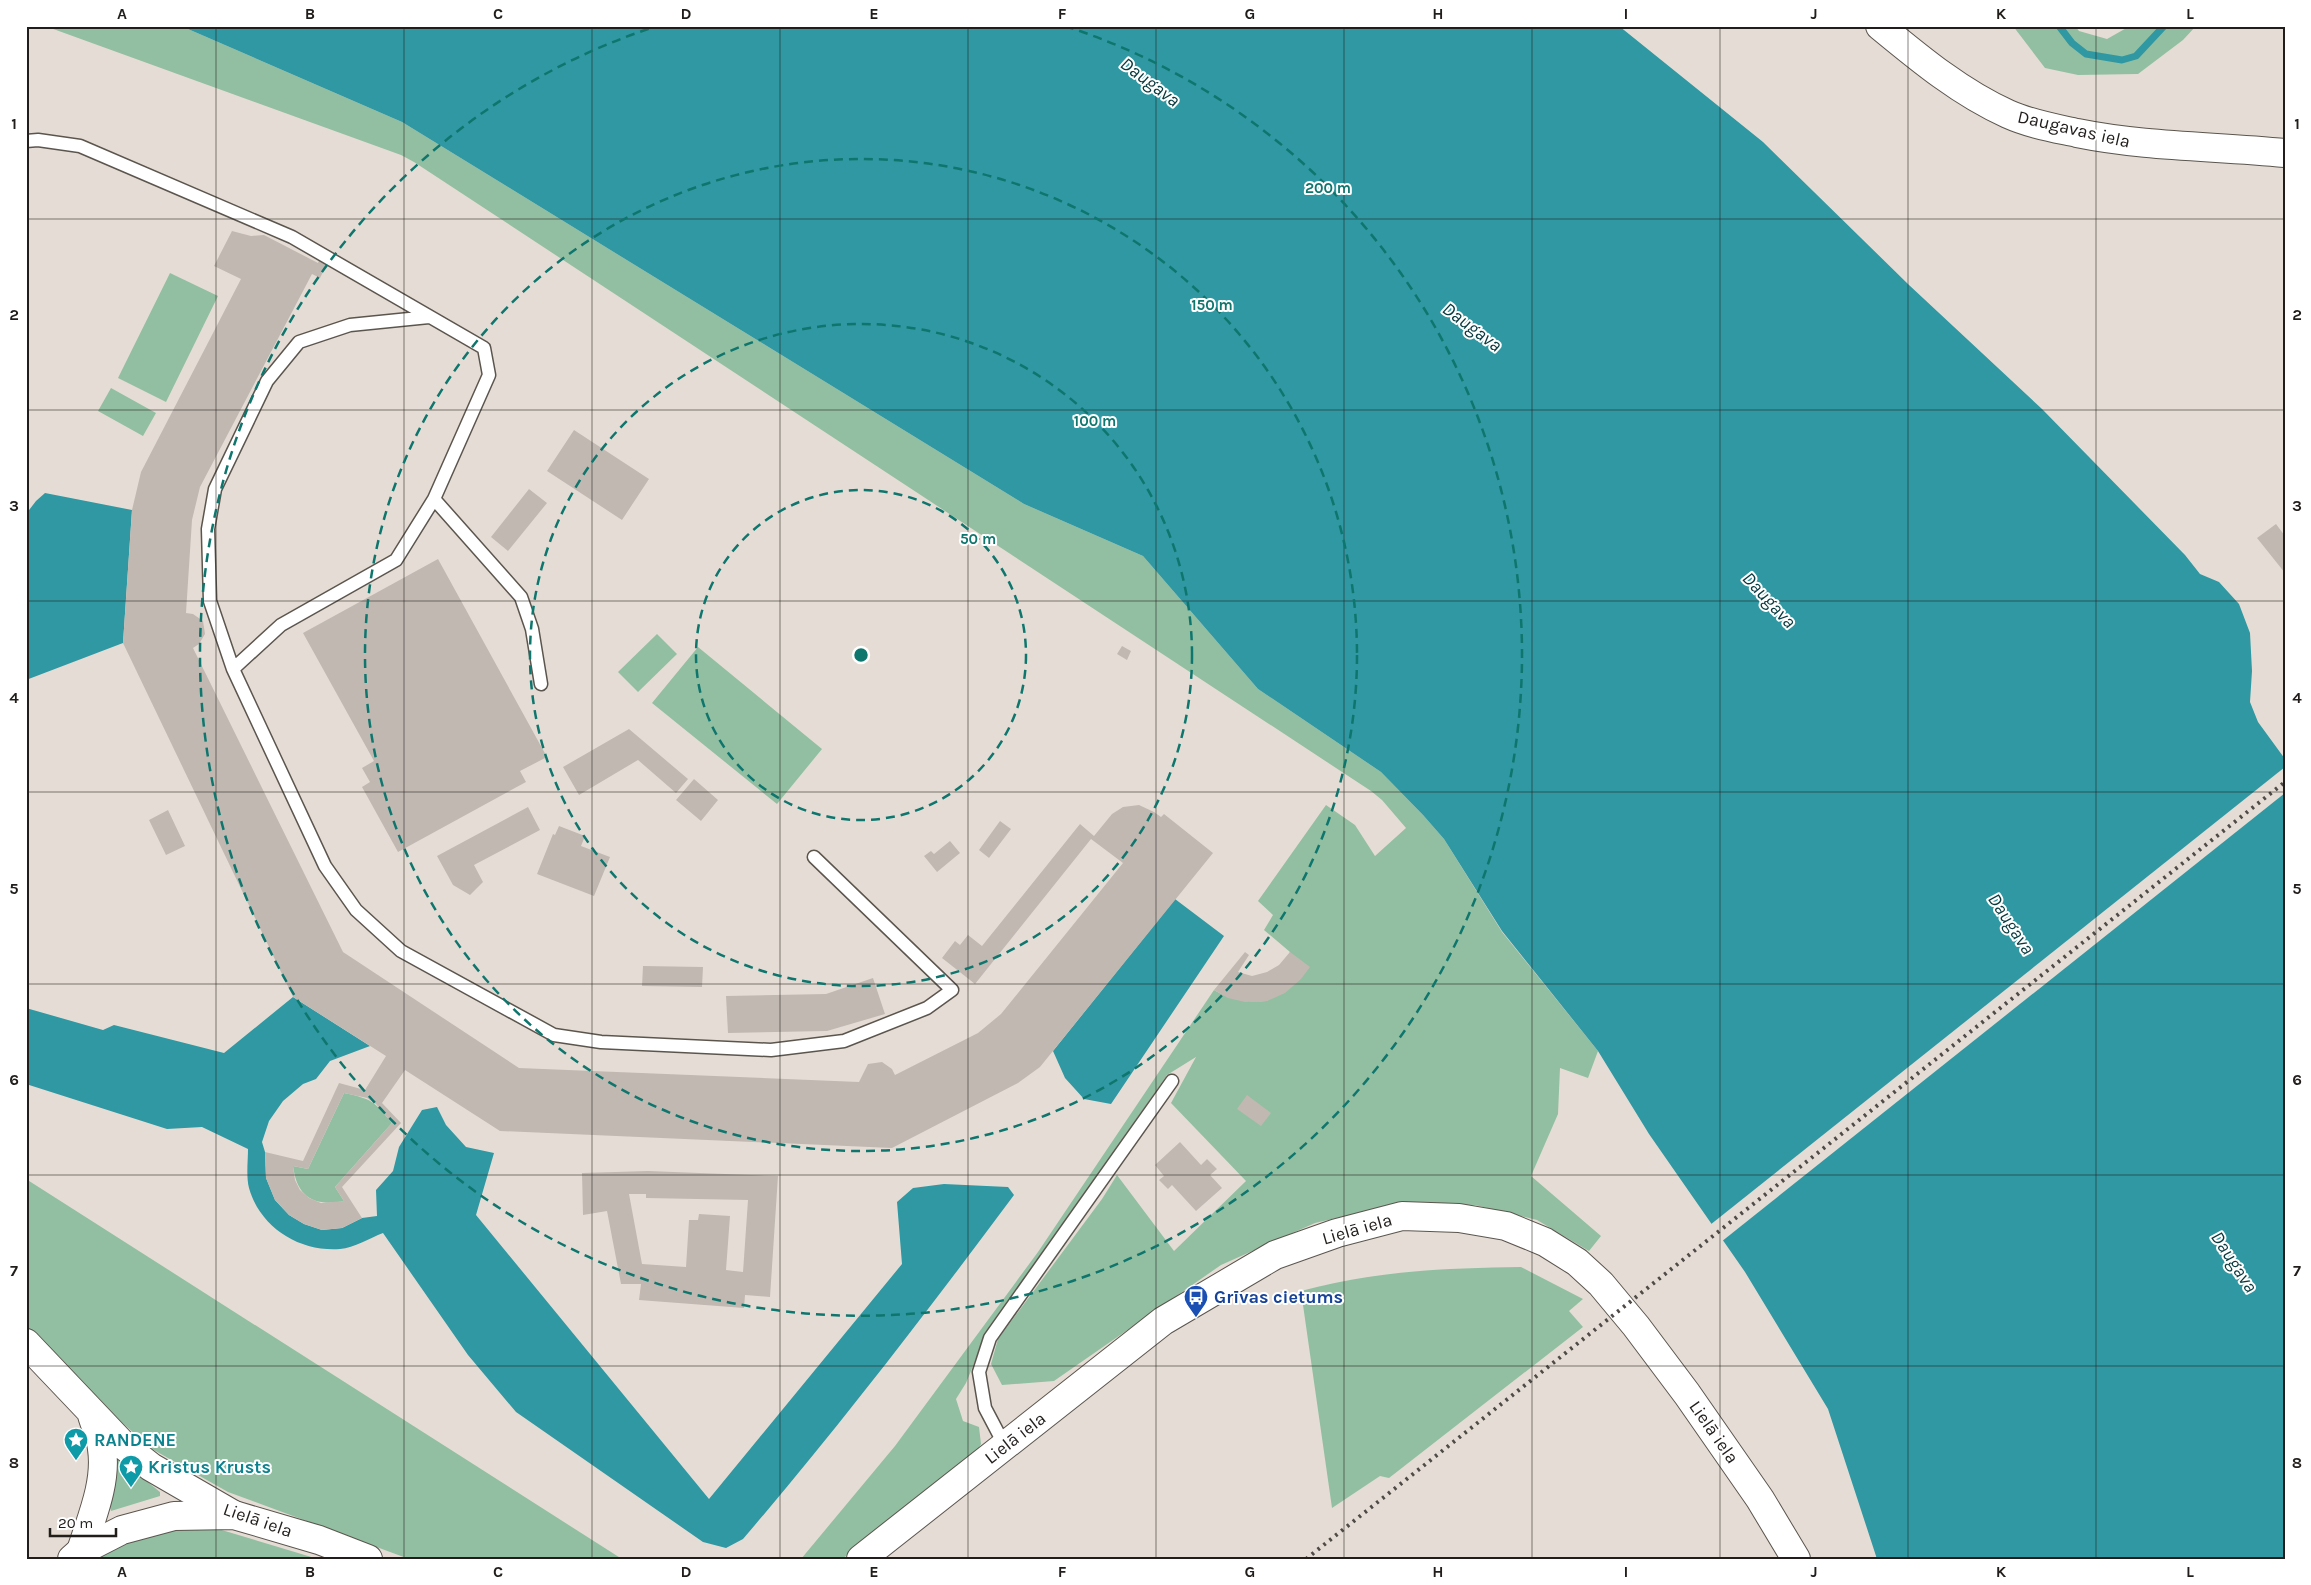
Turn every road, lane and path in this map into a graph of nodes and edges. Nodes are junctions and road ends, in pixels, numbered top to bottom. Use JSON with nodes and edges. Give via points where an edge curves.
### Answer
{"nodes":[{"id":1,"x":1880,"y":26,"type":"edge"},
{"id":2,"x":26,"y":141,"type":"edge"},
{"id":3,"x":2176,"y":146,"type":"junction"},
{"id":4,"x":2285,"y":153,"type":"edge"},
{"id":5,"x":2285,"y":167,"type":"edge"},
{"id":6,"x":429,"y":316,"type":"junction"},
{"id":7,"x":434,"y":499,"type":"junction"},
{"id":8,"x":233,"y":669,"type":"junction"},
{"id":9,"x":541,"y":684,"type":"dead end"},
{"id":10,"x":814,"y":857,"type":"dead end"},
{"id":11,"x":1172,"y":1081,"type":"dead end"},
{"id":12,"x":26,"y":1343,"type":"edge"},
{"id":13,"x":91,"y":1412,"type":"junction"},
{"id":14,"x":1005,"y":1446,"type":"junction"},
{"id":15,"x":234,"y":1515,"type":"junction"},
{"id":16,"x":76,"y":1555,"type":"edge"},
{"id":17,"x":368,"y":1559,"type":"edge"},
{"id":18,"x":861,"y":1559,"type":"edge"},
{"id":19,"x":1796,"y":1559,"type":"edge"}],
"edges":[{"from":1,"to":3,"type":"main road","name":"Daugavas iela","via":[[1966,92],[2009,114],[2048,127],[2139,144]]},
{"from":2,"to":6,"type":"lane","via":[[80,146],[292,237]]},
{"from":3,"to":4,"type":"main road","name":"Daugavas iela"},
{"from":3,"to":5,"type":"main road","name":"Daugavas iela"},
{"from":6,"to":7,"type":"lane","via":[[484,348],[488,375]]},
{"from":6,"to":8,"type":"lane","via":[[350,325],[299,342],[267,380],[216,489],[208,529],[210,601]]},
{"from":7,"to":8,"type":"lane","via":[[396,560],[282,625]]},
{"from":7,"to":9,"type":"lane","via":[[521,597],[532,629]]},
{"from":8,"to":10,"type":"lane","via":[[325,866],[356,910],[402,951],[554,1034],[602,1042],[771,1050],[844,1041],[927,1008],[952,990]]},
{"from":11,"to":14,"type":"lane","via":[[990,1338],[979,1372],[985,1408]]},
{"from":12,"to":13,"type":"main road","name":"Lielā iela"},
{"from":13,"to":15,"type":"main road","name":"Lielā iela","via":[[123,1445],[151,1467]]},
{"from":13,"to":16,"type":"main road","via":[[102,1448],[102,1472],[99,1495]]},
{"from":14,"to":18,"type":"main road","name":"Lielā iela"},
{"from":14,"to":19,"type":"main road","name":"Lielā iela","via":[[1163,1321],[1275,1255],[1337,1233],[1402,1216],[1459,1218],[1506,1226],[1545,1242],[1576,1262],[1601,1284],[1687,1394],[1760,1499]]},
{"from":15,"to":16,"type":"main road","via":[[174,1516],[122,1530]]},
{"from":15,"to":17,"type":"main road","name":"Lielā iela","via":[[319,1540]]}]}
